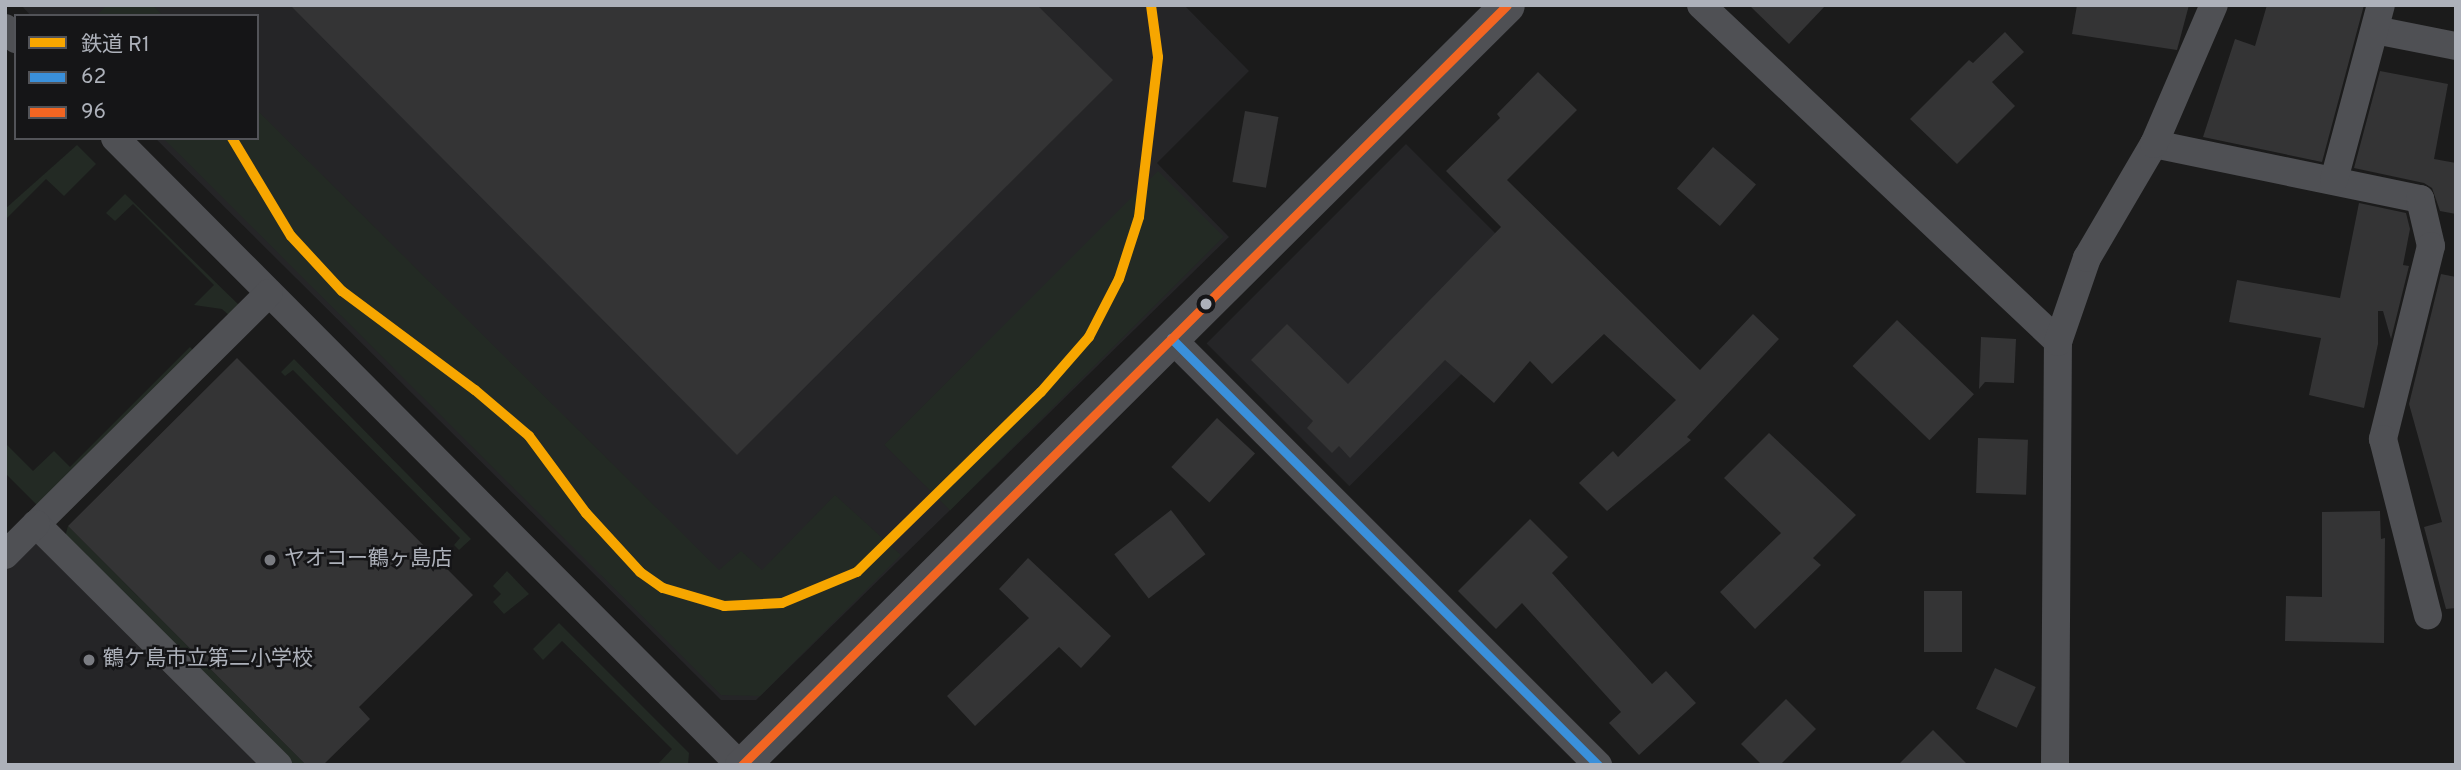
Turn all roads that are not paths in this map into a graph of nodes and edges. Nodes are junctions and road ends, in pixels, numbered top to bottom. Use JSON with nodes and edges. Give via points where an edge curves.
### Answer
{"nodes":[{"id":1,"x":1507,"y":5,"type":"edge"},
{"id":2,"x":1701,"y":5,"type":"edge"},
{"id":3,"x":2214,"y":5,"type":"edge"},
{"id":4,"x":2378,"y":18,"type":"edge"},
{"id":5,"x":2456,"y":46,"type":"edge"},
{"id":6,"x":117,"y":140,"type":"edge"},
{"id":7,"x":2154,"y":144,"type":"junction"},
{"id":8,"x":2334,"y":180,"type":"junction"},
{"id":9,"x":269,"y":293,"type":"junction"},
{"id":10,"x":1171,"y":338,"type":"junction"},
{"id":11,"x":2058,"y":342,"type":"junction"},
{"id":12,"x":36,"y":524,"type":"junction"},
{"id":13,"x":5,"y":555,"type":"edge"},
{"id":14,"x":2428,"y":615,"type":"dead end"},
{"id":15,"x":278,"y":765,"type":"edge"},
{"id":16,"x":741,"y":765,"type":"edge"},
{"id":17,"x":1598,"y":765,"type":"edge"},
{"id":18,"x":2055,"y":765,"type":"edge"}],
"edges":[{"from":1,"to":10,"type":"street"},
{"from":2,"to":11,"type":"street"},
{"from":3,"to":7,"type":"street"},
{"from":4,"to":5,"type":"street"},
{"from":4,"to":8,"type":"street"},
{"from":6,"to":9,"type":"street"},
{"from":7,"to":8,"type":"street"},
{"from":7,"to":11,"type":"street","via":[[2087,258]]},
{"from":8,"to":14,"type":"street","via":[[2420,199],[2431,246],[2383,439]]},
{"from":9,"to":12,"type":"street"},
{"from":9,"to":16,"type":"street"},
{"from":10,"to":16,"type":"street"},
{"from":10,"to":17,"type":"street"},
{"from":11,"to":18,"type":"street"},
{"from":12,"to":13,"type":"street"},
{"from":12,"to":15,"type":"street"}]}
